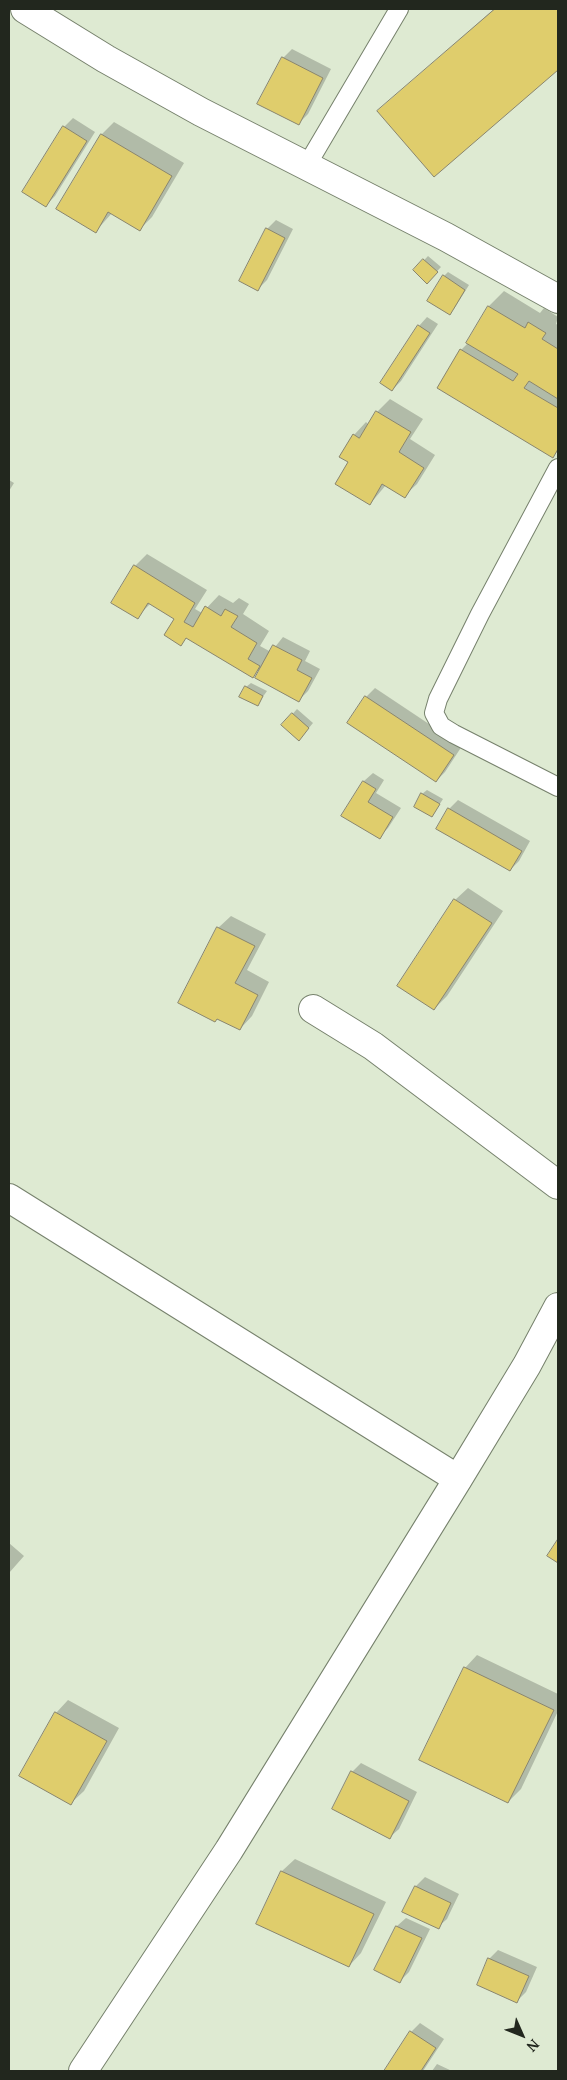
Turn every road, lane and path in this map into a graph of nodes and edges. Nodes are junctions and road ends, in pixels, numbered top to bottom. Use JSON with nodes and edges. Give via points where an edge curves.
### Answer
{"nodes":[{"id":1,"x":25,"y":9,"type":"edge"},
{"id":2,"x":399,"y":9,"type":"edge"},
{"id":3,"x":307,"y":165,"type":"junction"},
{"id":4,"x":558,"y":299,"type":"edge"},
{"id":5,"x":558,"y":468,"type":"edge"},
{"id":6,"x":558,"y":787,"type":"edge"},
{"id":7,"x":313,"y":1009,"type":"dead end"},
{"id":8,"x":558,"y":1185,"type":"edge"},
{"id":9,"x":9,"y":1198,"type":"edge"},
{"id":10,"x":558,"y":1307,"type":"edge"},
{"id":11,"x":458,"y":1479,"type":"junction"},
{"id":12,"x":83,"y":2071,"type":"edge"}],
"edges":[{"from":1,"to":3,"type":"street","via":[[201,112]]},
{"from":2,"to":3,"type":"lane"},
{"from":3,"to":4,"type":"street"},
{"from":5,"to":6,"type":"lane","via":[[480,614],[438,698],[434,713],[441,726],[454,734]]},
{"from":7,"to":8,"type":"street","via":[[373,1046]]},
{"from":9,"to":11,"type":"street"},
{"from":10,"to":11,"type":"street"},
{"from":11,"to":12,"type":"street","via":[[229,1850]]}]}
